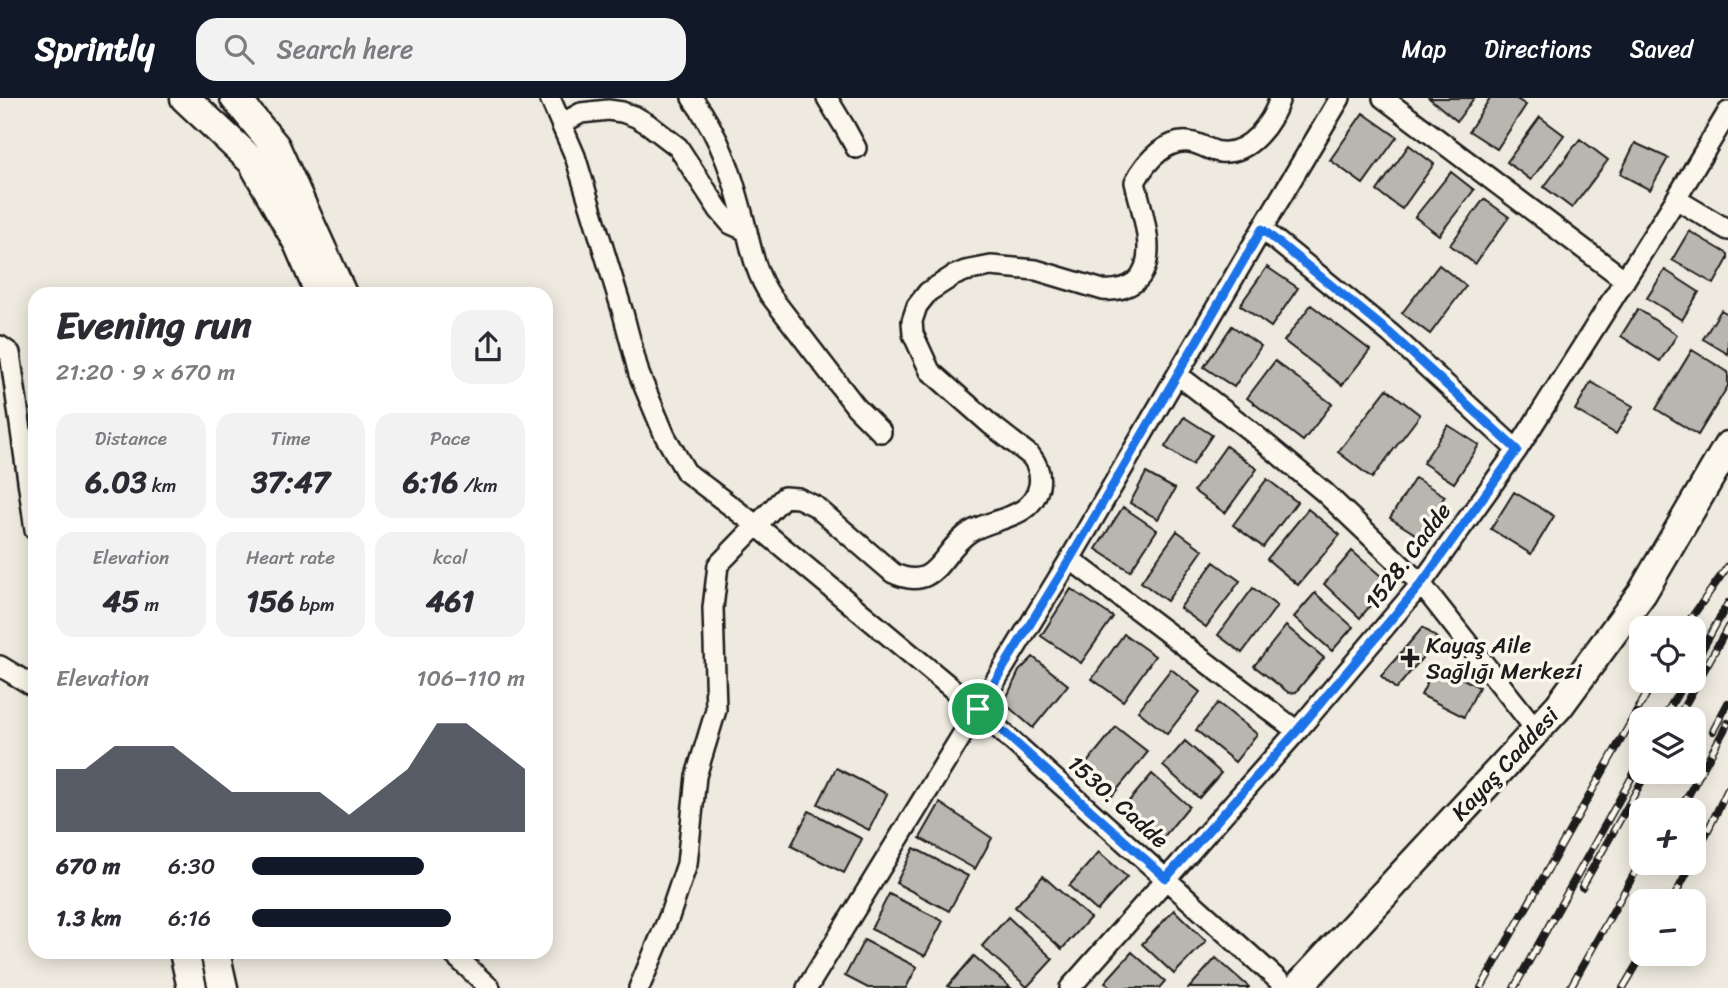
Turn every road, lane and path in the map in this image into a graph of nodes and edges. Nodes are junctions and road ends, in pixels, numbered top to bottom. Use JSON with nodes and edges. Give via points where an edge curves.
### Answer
{"nodes":[{"id":1,"x":185,"y":98,"type":"edge"},
{"id":2,"x":235,"y":98,"type":"edge"},
{"id":3,"x":550,"y":98,"type":"edge"},
{"id":4,"x":692,"y":98,"type":"edge"},
{"id":5,"x":827,"y":98,"type":"edge"},
{"id":6,"x":1280,"y":98,"type":"edge"},
{"id":7,"x":1340,"y":98,"type":"edge"},
{"id":8,"x":1383,"y":98,"type":"edge"},
{"id":9,"x":1728,"y":112,"type":"edge"},
{"id":10,"x":561,"y":124,"type":"junction"},
{"id":11,"x":856,"y":148,"type":"dead end"},
{"id":12,"x":1676,"y":199,"type":"junction"},
{"id":13,"x":1262,"y":229,"type":"junction"},
{"id":14,"x":1728,"y":230,"type":"edge"},
{"id":15,"x":747,"y":231,"type":"junction"},
{"id":16,"x":1625,"y":280,"type":"junction"},
{"id":17,"x":317,"y":287,"type":"edge"},
{"id":18,"x":339,"y":287,"type":"edge"},
{"id":19,"x":0,"y":346,"type":"edge"},
{"id":20,"x":1178,"y":375,"type":"junction"},
{"id":21,"x":881,"y":432,"type":"dead end"},
{"id":22,"x":1728,"y":446,"type":"edge"},
{"id":23,"x":1517,"y":450,"type":"junction"},
{"id":24,"x":28,"y":480,"type":"edge"},
{"id":25,"x":756,"y":525,"type":"junction"},
{"id":26,"x":1070,"y":559,"type":"junction"},
{"id":27,"x":1421,"y":584,"type":"junction"},
{"id":28,"x":0,"y":666,"type":"edge"},
{"id":29,"x":28,"y":683,"type":"edge"},
{"id":30,"x":978,"y":709,"type":"junction"},
{"id":31,"x":1297,"y":731,"type":"junction"},
{"id":32,"x":1537,"y":731,"type":"junction"},
{"id":33,"x":1166,"y":878,"type":"junction"},
{"id":34,"x":186,"y":959,"type":"edge"},
{"id":35,"x":217,"y":959,"type":"edge"},
{"id":36,"x":459,"y":959,"type":"edge"},
{"id":37,"x":192,"y":988,"type":"edge"},
{"id":38,"x":223,"y":988,"type":"edge"},
{"id":39,"x":490,"y":988,"type":"edge"},
{"id":40,"x":639,"y":988,"type":"edge"},
{"id":41,"x":807,"y":988,"type":"edge"},
{"id":42,"x":1070,"y":988,"type":"edge"},
{"id":43,"x":1287,"y":988,"type":"edge"},
{"id":44,"x":1297,"y":988,"type":"edge"}],
"edges":[{"from":1,"to":17,"type":"street","via":[[251,161],[298,243]]},
{"from":2,"to":18,"type":"street","via":[[275,146]]},
{"from":3,"to":10,"type":"street","name":"1530. Cadde"},
{"from":4,"to":15,"type":"street","via":[[721,146]]},
{"from":5,"to":11,"type":"street"},
{"from":6,"to":25,"type":"street","via":[[1264,129],[1240,149],[1214,152],[1194,142],[1179,142],[1149,160],[1135,182],[1148,261],[1140,277],[1126,287],[1103,290],[1036,270],[991,266],[953,276],[928,292],[917,306],[913,334],[930,371],[1035,462],[1040,483],[1026,508],[975,528],[948,551],[941,565],[915,579],[892,573],[807,501],[785,497]]},
{"from":7,"to":13,"type":"street"},
{"from":8,"to":16,"type":"street"},
{"from":9,"to":12,"type":"street","name":"1528. Cadde"},
{"from":10,"to":15,"type":"street","via":[[581,113],[608,110],[648,124],[678,147],[731,224]]},
{"from":10,"to":25,"type":"street","name":"1530. Cadde","via":[[575,156],[639,374],[665,436],[686,472]]},
{"from":12,"to":14,"type":"street"},
{"from":12,"to":16,"type":"street","name":"1528. Cadde"},
{"from":13,"to":20,"type":"street"},
{"from":13,"to":23,"type":"street","via":[[1391,334]]},
{"from":15,"to":21,"type":"street","via":[[757,271],[769,295],[856,407]]},
{"from":16,"to":23,"type":"street","name":"1528. Cadde"},
{"from":19,"to":24,"type":"street","via":[[10,353]]},
{"from":20,"to":26,"type":"street"},
{"from":20,"to":27,"type":"street","via":[[1324,492]]},
{"from":22,"to":32,"type":"street","name":"Kayaş Caddesi","via":[[1642,593]]},
{"from":23,"to":27,"type":"street","name":"1528. Cadde"},
{"from":25,"to":30,"type":"street","name":"1530. Cadde"},
{"from":25,"to":40,"type":"street","via":[[718,565],[713,608],[716,710],[696,776],[687,864]]},
{"from":26,"to":30,"type":"street"},
{"from":26,"to":31,"type":"street"},
{"from":27,"to":31,"type":"street","name":"1528. Cadde"},
{"from":27,"to":32,"type":"street"},
{"from":28,"to":29,"type":"street"},
{"from":30,"to":33,"type":"street","name":"1530. Cadde"},
{"from":30,"to":41,"type":"street"},
{"from":31,"to":33,"type":"street","name":"1528. Cadde"},
{"from":32,"to":44,"type":"street","name":"Kayaş Caddesi"},
{"from":33,"to":42,"type":"street","name":"1528. Cadde"},
{"from":33,"to":43,"type":"street","name":"1530. Cadde"},
{"from":34,"to":37,"type":"street"},
{"from":35,"to":38,"type":"street"},
{"from":36,"to":39,"type":"street"}]}
